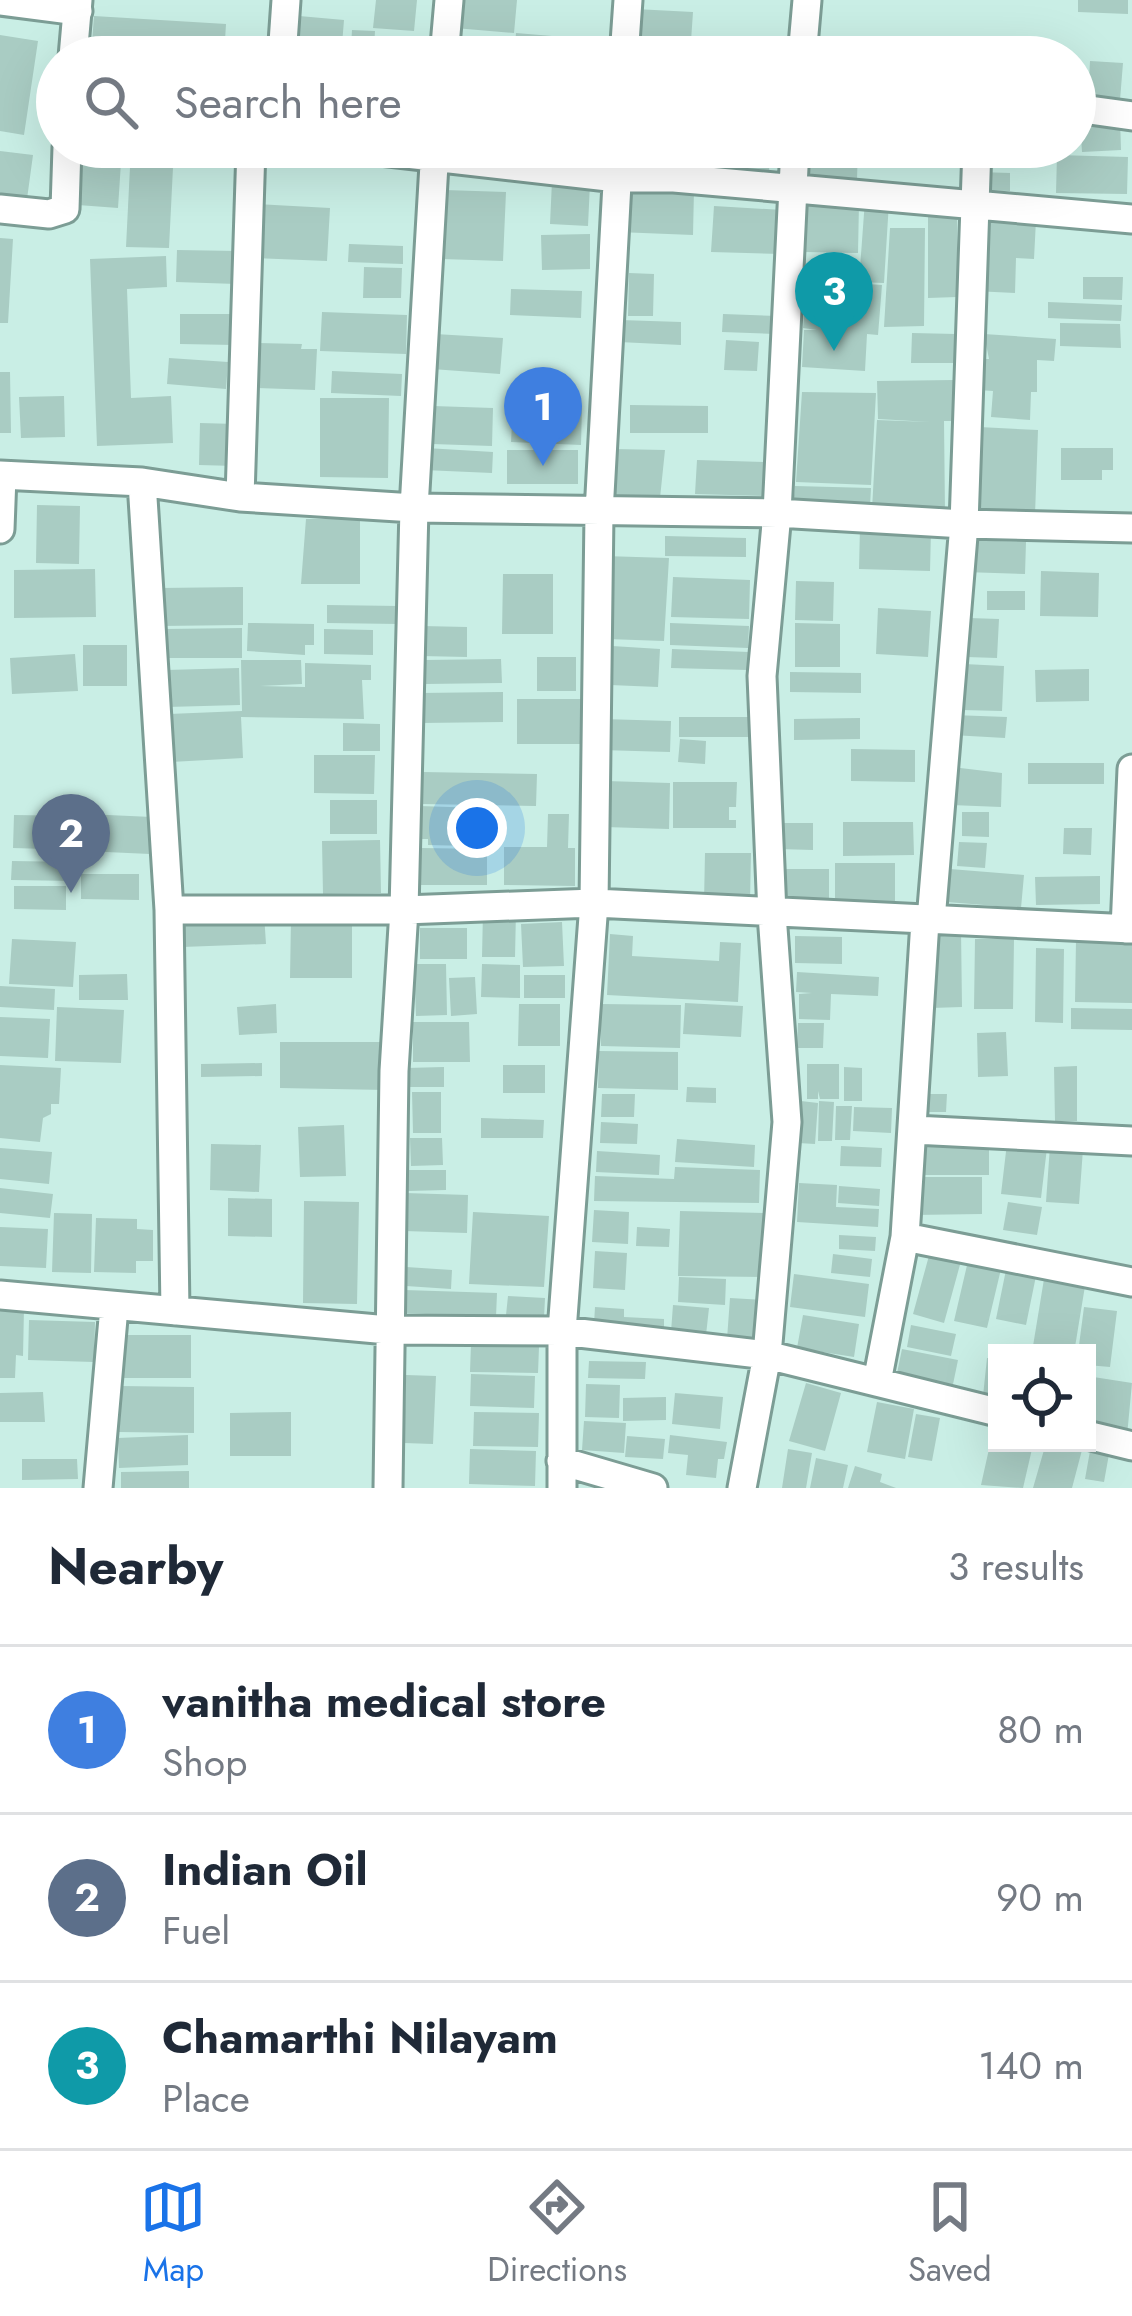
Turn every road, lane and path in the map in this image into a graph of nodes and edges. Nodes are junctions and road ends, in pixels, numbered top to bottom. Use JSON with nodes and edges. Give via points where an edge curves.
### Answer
{"nodes":[{"id":1,"x":286,"y":0,"type":"edge"},
{"id":2,"x":449,"y":0,"type":"edge"},
{"id":3,"x":628,"y":0,"type":"edge"},
{"id":4,"x":807,"y":0,"type":"edge"},
{"id":5,"x":0,"y":1,"type":"edge"},
{"id":6,"x":78,"y":5,"type":"edge"},
{"id":7,"x":75,"y":36,"type":"edge"},
{"id":8,"x":283,"y":36,"type":"edge"},
{"id":9,"x":446,"y":36,"type":"edge"},
{"id":10,"x":626,"y":36,"type":"edge"},
{"id":11,"x":804,"y":36,"type":"edge"},
{"id":12,"x":1096,"y":111,"type":"edge"},
{"id":13,"x":1132,"y":116,"type":"edge"},
{"id":14,"x":66,"y":168,"type":"edge"},
{"id":15,"x":249,"y":168,"type":"edge"},
{"id":16,"x":434,"y":168,"type":"edge"},
{"id":17,"x":550,"y":168,"type":"edge"},
{"id":18,"x":618,"y":168,"type":"edge"},
{"id":19,"x":793,"y":168,"type":"edge"},
{"id":20,"x":976,"y":168,"type":"edge"},
{"id":21,"x":617,"y":178,"type":"junction"},
{"id":22,"x":791,"y":189,"type":"junction"},
{"id":23,"x":974,"y":203,"type":"junction"},
{"id":24,"x":0,"y":208,"type":"edge"},
{"id":25,"x":1132,"y":219,"type":"edge"},
{"id":26,"x":1,"y":476,"type":"edge"},
{"id":27,"x":142,"y":482,"type":"junction"},
{"id":28,"x":240,"y":497,"type":"junction"},
{"id":29,"x":414,"y":508,"type":"junction"},
{"id":30,"x":599,"y":513,"type":"junction"},
{"id":31,"x":777,"y":513,"type":"junction"},
{"id":32,"x":964,"y":524,"type":"junction"},
{"id":33,"x":1132,"y":528,"type":"edge"},
{"id":34,"x":0,"y":529,"type":"edge"},
{"id":35,"x":1132,"y":769,"type":"edge"},
{"id":36,"x":594,"y":902,"type":"junction"},
{"id":37,"x":169,"y":910,"type":"junction"},
{"id":38,"x":404,"y":910,"type":"junction"},
{"id":39,"x":772,"y":914,"type":"junction"},
{"id":40,"x":928,"y":921,"type":"junction"},
{"id":41,"x":1128,"y":929,"type":"edge"},
{"id":42,"x":914,"y":1130,"type":"junction"},
{"id":43,"x":1132,"y":1141,"type":"edge"},
{"id":44,"x":904,"y":1238,"type":"junction"},
{"id":45,"x":1132,"y":1282,"type":"edge"},
{"id":46,"x":0,"y":1295,"type":"edge"},
{"id":47,"x":114,"y":1307,"type":"junction"},
{"id":48,"x":175,"y":1311,"type":"junction"},
{"id":49,"x":388,"y":1330,"type":"junction"},
{"id":50,"x":562,"y":1331,"type":"junction"},
{"id":51,"x":767,"y":1355,"type":"junction"},
{"id":52,"x":878,"y":1382,"type":"junction"},
{"id":53,"x":988,"y":1410,"type":"edge"},
{"id":54,"x":1096,"y":1437,"type":"edge"},
{"id":55,"x":1132,"y":1446,"type":"edge"},
{"id":56,"x":561,"y":1475,"type":"edge"},
{"id":57,"x":98,"y":1488,"type":"edge"},
{"id":58,"x":388,"y":1488,"type":"edge"},
{"id":59,"x":653,"y":1488,"type":"edge"},
{"id":60,"x":742,"y":1488,"type":"edge"}],
"edges":[{"from":1,"to":8,"type":"street"},
{"from":2,"to":9,"type":"street"},
{"from":3,"to":10,"type":"street"},
{"from":4,"to":11,"type":"street"},
{"from":5,"to":6,"type":"street"},
{"from":6,"to":7,"type":"street"},
{"from":12,"to":13,"type":"street"},
{"from":14,"to":24,"type":"street","via":[[65,208]]},
{"from":15,"to":28,"type":"street"},
{"from":16,"to":29,"type":"street"},
{"from":17,"to":21,"type":"street"},
{"from":18,"to":21,"type":"street"},
{"from":19,"to":22,"type":"street"},
{"from":20,"to":23,"type":"street"},
{"from":21,"to":22,"type":"street"},
{"from":21,"to":30,"type":"street"},
{"from":22,"to":23,"type":"street"},
{"from":22,"to":31,"type":"street"},
{"from":23,"to":25,"type":"street"},
{"from":23,"to":32,"type":"street"},
{"from":26,"to":27,"type":"street"},
{"from":26,"to":34,"type":"street"},
{"from":27,"to":28,"type":"street"},
{"from":27,"to":37,"type":"street"},
{"from":28,"to":29,"type":"street"},
{"from":29,"to":30,"type":"street"},
{"from":29,"to":38,"type":"street"},
{"from":30,"to":31,"type":"street"},
{"from":30,"to":36,"type":"street"},
{"from":31,"to":32,"type":"street"},
{"from":31,"to":39,"type":"street","via":[[762,676]]},
{"from":32,"to":33,"type":"street"},
{"from":32,"to":40,"type":"street"},
{"from":35,"to":41,"type":"street"},
{"from":36,"to":38,"type":"street"},
{"from":36,"to":39,"type":"street"},
{"from":36,"to":50,"type":"street"},
{"from":37,"to":38,"type":"street"},
{"from":37,"to":48,"type":"street"},
{"from":38,"to":49,"type":"street"},
{"from":39,"to":40,"type":"street"},
{"from":39,"to":51,"type":"street","via":[[787,1122]]},
{"from":40,"to":41,"type":"street"},
{"from":40,"to":42,"type":"street"},
{"from":42,"to":43,"type":"street"},
{"from":42,"to":44,"type":"street"},
{"from":44,"to":45,"type":"street"},
{"from":44,"to":52,"type":"street"},
{"from":46,"to":47,"type":"street"},
{"from":47,"to":48,"type":"street"},
{"from":47,"to":57,"type":"street"},
{"from":48,"to":49,"type":"street"},
{"from":49,"to":50,"type":"street"},
{"from":49,"to":58,"type":"street"},
{"from":50,"to":51,"type":"street"},
{"from":50,"to":56,"type":"street"},
{"from":51,"to":52,"type":"street"},
{"from":51,"to":60,"type":"street"},
{"from":52,"to":53,"type":"street"},
{"from":54,"to":55,"type":"street"},
{"from":56,"to":59,"type":"street"}]}
